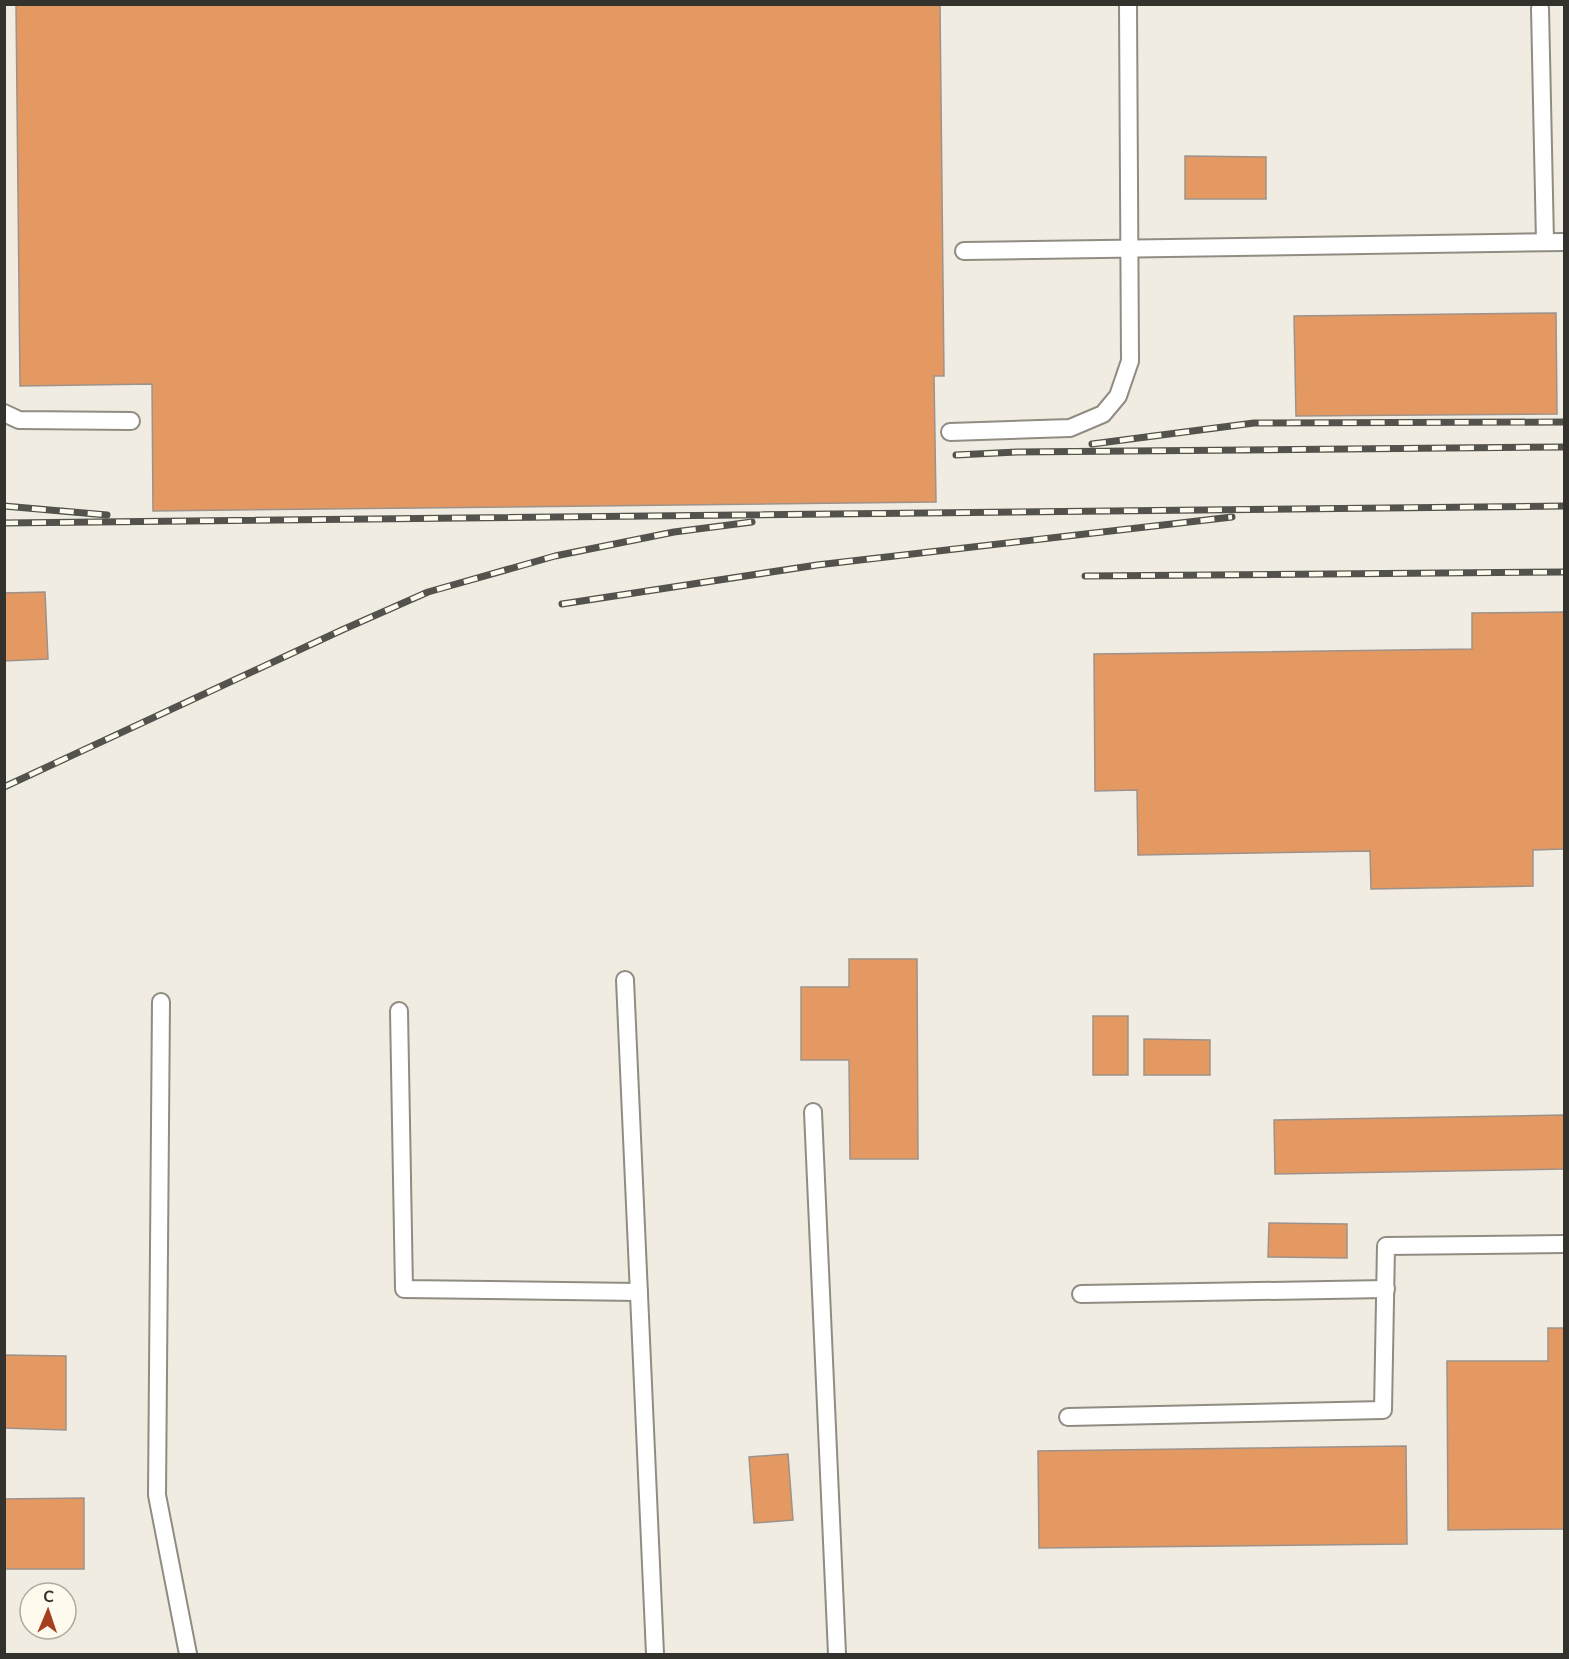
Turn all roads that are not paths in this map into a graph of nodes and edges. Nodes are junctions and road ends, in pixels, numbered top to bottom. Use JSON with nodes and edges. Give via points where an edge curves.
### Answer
{"nodes":[{"id":1,"x":1128,"y":4,"type":"edge"},
{"id":2,"x":1539,"y":8,"type":"dead end"},
{"id":3,"x":1545,"y":242,"type":"junction"},
{"id":4,"x":1564,"y":242,"type":"edge"},
{"id":5,"x":1129,"y":249,"type":"junction"},
{"id":6,"x":964,"y":251,"type":"dead end"},
{"id":7,"x":4,"y":413,"type":"edge"},
{"id":8,"x":131,"y":421,"type":"dead end"},
{"id":9,"x":950,"y":432,"type":"dead end"},
{"id":10,"x":625,"y":980,"type":"dead end"},
{"id":11,"x":161,"y":1002,"type":"dead end"},
{"id":12,"x":399,"y":1011,"type":"dead end"},
{"id":13,"x":813,"y":1112,"type":"dead end"},
{"id":14,"x":1564,"y":1244,"type":"edge"},
{"id":15,"x":1386,"y":1289,"type":"junction"},
{"id":16,"x":639,"y":1292,"type":"junction"},
{"id":17,"x":1081,"y":1294,"type":"dead end"},
{"id":18,"x":1068,"y":1417,"type":"dead end"},
{"id":19,"x":188,"y":1654,"type":"edge"},
{"id":20,"x":655,"y":1654,"type":"edge"},
{"id":21,"x":837,"y":1654,"type":"edge"}],
"edges":[{"from":1,"to":5,"type":"lane"},
{"from":2,"to":3,"type":"lane"},
{"from":3,"to":4,"type":"lane"},
{"from":3,"to":5,"type":"lane"},
{"from":5,"to":6,"type":"lane"},
{"from":5,"to":9,"type":"lane","via":[[1130,361],[1118,396],[1102,414],[1070,428]]},
{"from":7,"to":8,"type":"lane","via":[[19,420]]},
{"from":10,"to":16,"type":"lane"},
{"from":11,"to":19,"type":"lane","via":[[157,1495]]},
{"from":12,"to":16,"type":"lane","via":[[404,1289]]},
{"from":13,"to":21,"type":"lane"},
{"from":14,"to":15,"type":"lane","via":[[1386,1246]]},
{"from":15,"to":17,"type":"lane"},
{"from":15,"to":18,"type":"lane","via":[[1383,1410]]},
{"from":16,"to":20,"type":"lane"}]}
